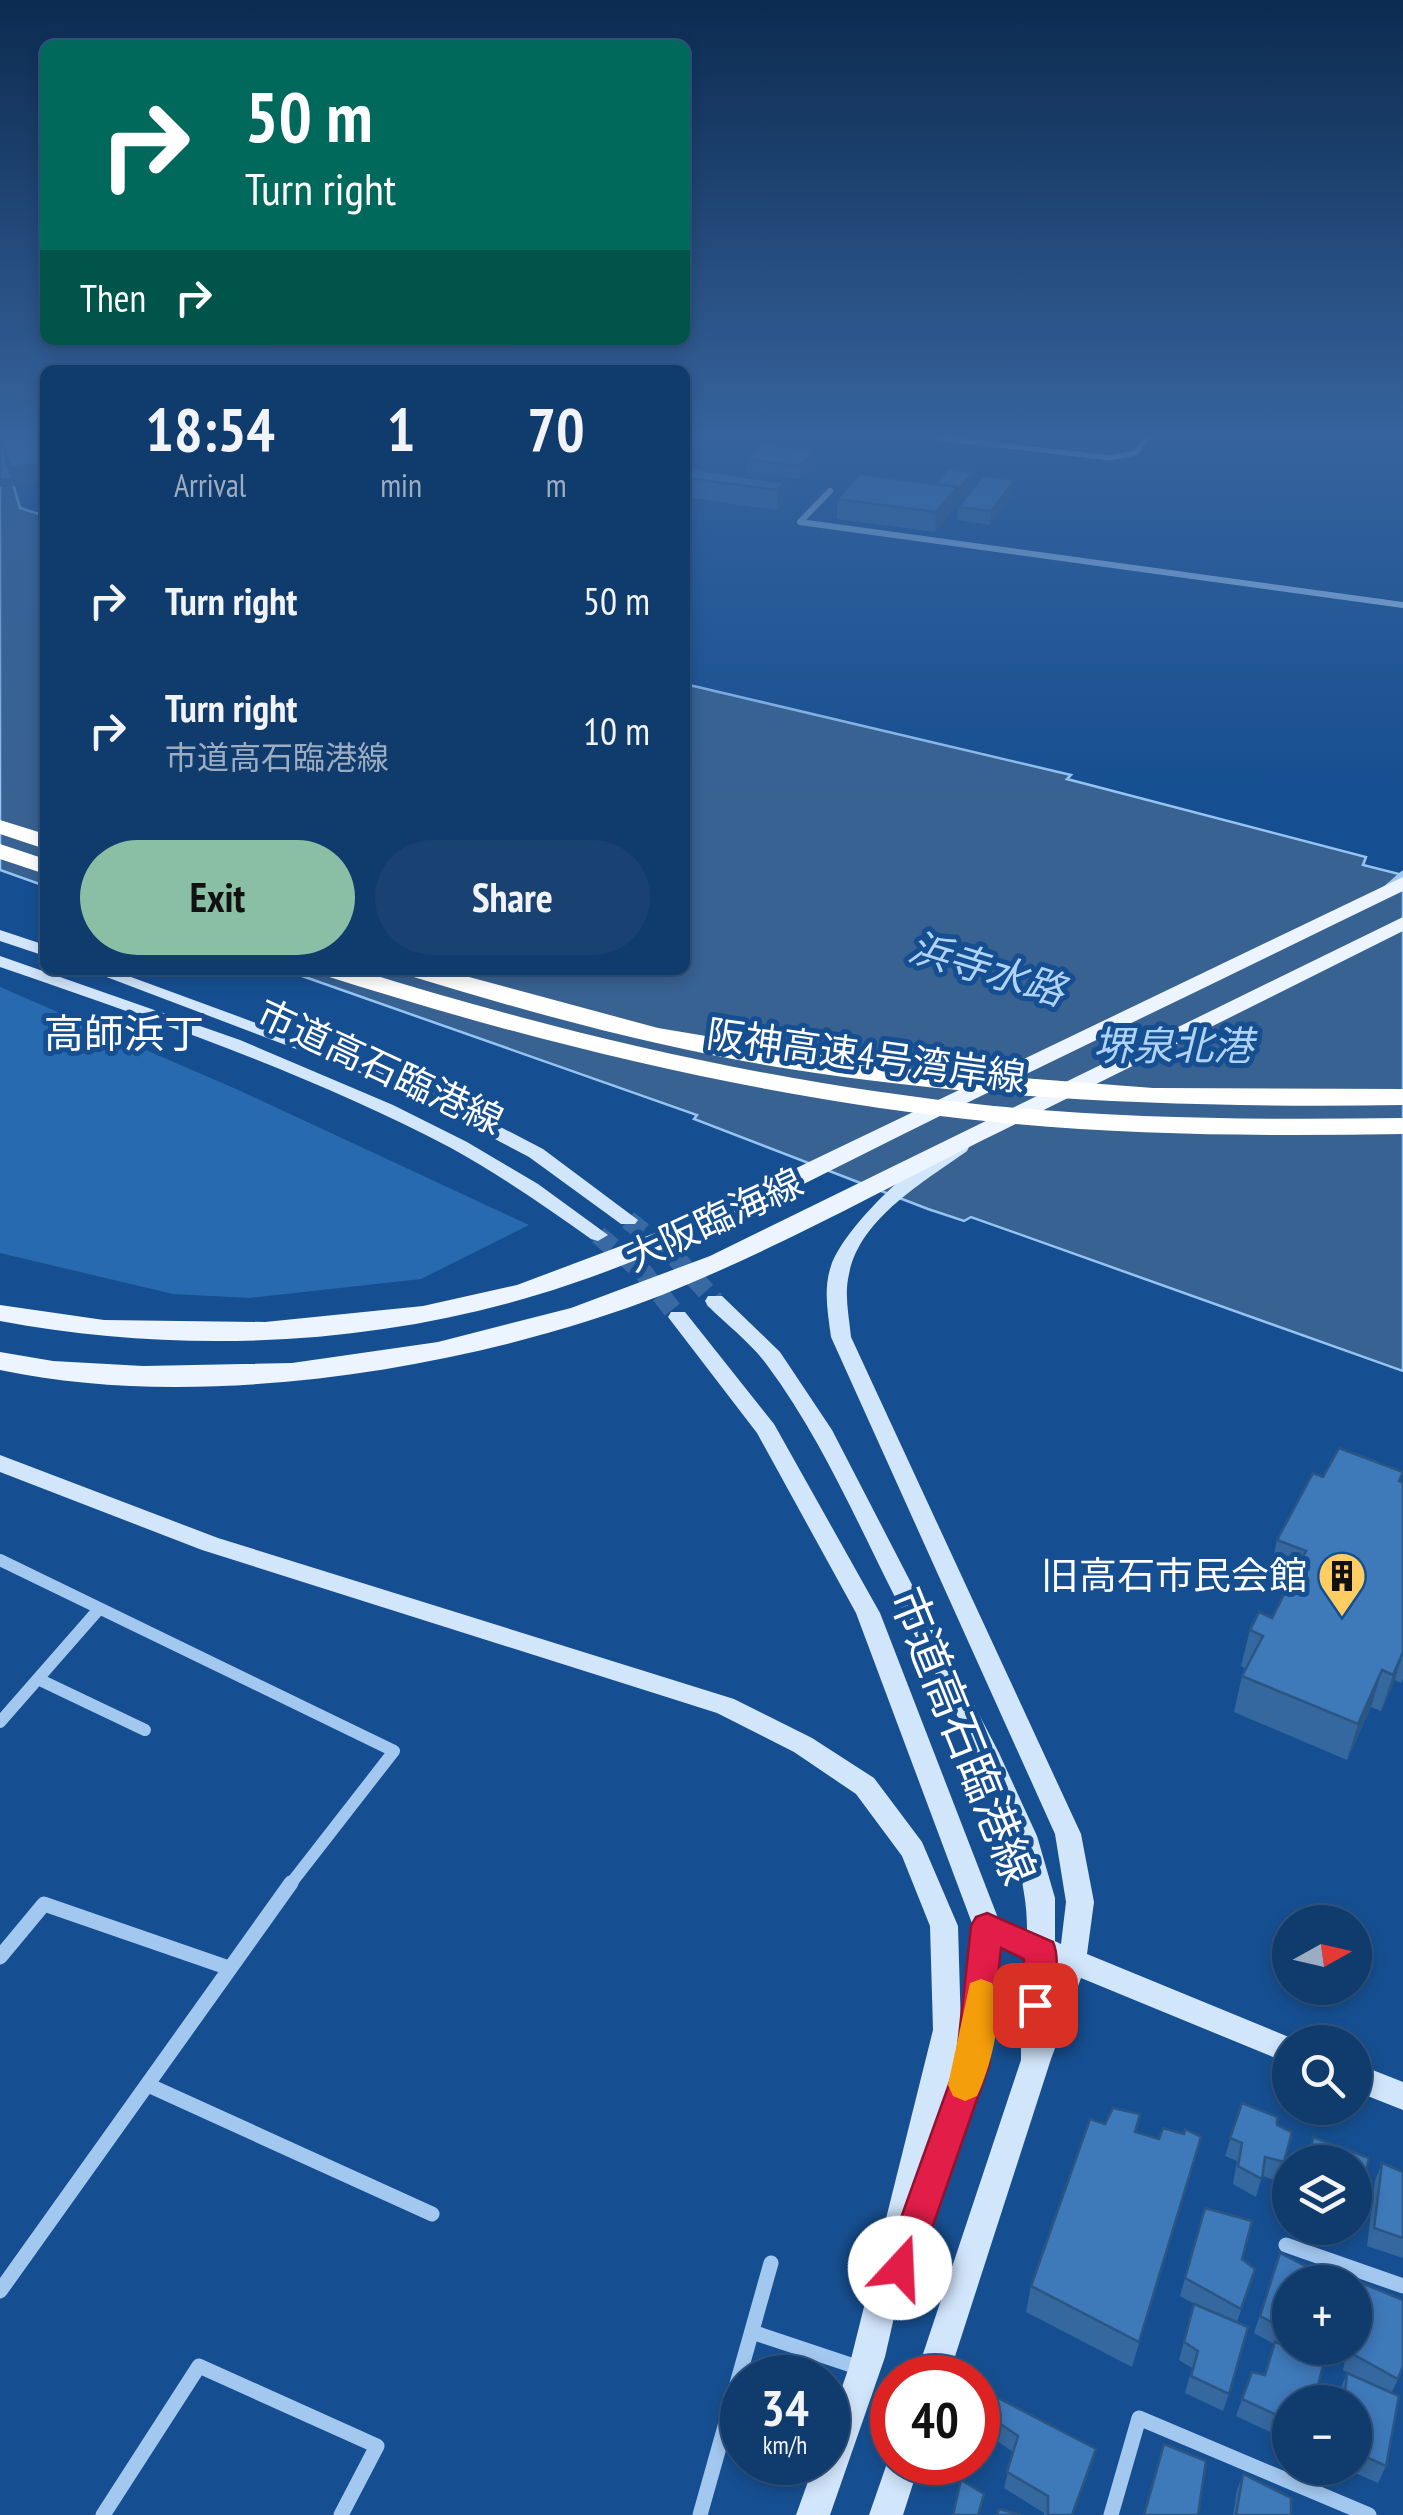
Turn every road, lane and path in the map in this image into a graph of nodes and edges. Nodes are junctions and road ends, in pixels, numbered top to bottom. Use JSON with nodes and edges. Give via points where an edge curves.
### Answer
{"nodes":[{"id":1,"x":1042,"y":555,"type":"edge"},
{"id":2,"x":1403,"y":605,"type":"edge"},
{"id":3,"x":0,"y":827,"type":"edge"},
{"id":4,"x":40,"y":840,"type":"edge"},
{"id":5,"x":0,"y":851,"type":"edge"},
{"id":6,"x":40,"y":866,"type":"edge"},
{"id":7,"x":1403,"y":875,"type":"edge"},
{"id":8,"x":1393,"y":888,"type":"edge"},
{"id":9,"x":1403,"y":923,"type":"edge"},
{"id":10,"x":0,"y":934,"type":"edge"},
{"id":11,"x":40,"y":949,"type":"edge"},
{"id":12,"x":0,"y":960,"type":"edge"},
{"id":13,"x":40,"y":974,"type":"edge"},
{"id":14,"x":42,"y":975,"type":"edge"},
{"id":15,"x":110,"y":975,"type":"edge"},
{"id":16,"x":348,"y":975,"type":"edge"},
{"id":17,"x":433,"y":975,"type":"edge"},
{"id":18,"x":1403,"y":1097,"type":"edge"},
{"id":19,"x":1403,"y":1126,"type":"edge"},
{"id":20,"x":909,"y":1176,"type":"junction"},
{"id":21,"x":628,"y":1220,"type":"tunnel mouth"},
{"id":22,"x":598,"y":1234,"type":"tunnel mouth"},
{"id":23,"x":716,"y":1300,"type":"tunnel mouth"},
{"id":24,"x":0,"y":1313,"type":"edge"},
{"id":25,"x":678,"y":1316,"type":"tunnel mouth"},
{"id":26,"x":0,"y":1361,"type":"edge"},
{"id":27,"x":0,"y":1463,"type":"edge"},
{"id":28,"x":0,"y":1560,"type":"edge"},
{"id":29,"x":99,"y":1609,"type":"junction"},
{"id":30,"x":38,"y":1679,"type":"junction"},
{"id":31,"x":0,"y":1722,"type":"edge"},
{"id":32,"x":145,"y":1730,"type":"dead end"},
{"id":33,"x":987,"y":1926,"type":"junction"},
{"id":34,"x":1041,"y":1952,"type":"junction"},
{"id":35,"x":0,"y":1957,"type":"edge"},
{"id":36,"x":1072,"y":1964,"type":"junction"},
{"id":37,"x":230,"y":1968,"type":"junction"},
{"id":38,"x":1272,"y":2044,"type":"edge"},
{"id":39,"x":1036,"y":2060,"type":"junction"},
{"id":40,"x":1372,"y":2083,"type":"edge"},
{"id":41,"x":148,"y":2085,"type":"junction"},
{"id":42,"x":1403,"y":2096,"type":"edge"},
{"id":43,"x":432,"y":2214,"type":"dead end"},
{"id":44,"x":1286,"y":2245,"type":"dead end"},
{"id":45,"x":771,"y":2262,"type":"dead end"},
{"id":46,"x":1403,"y":2286,"type":"edge"},
{"id":47,"x":0,"y":2291,"type":"edge"},
{"id":48,"x":752,"y":2332,"type":"junction"},
{"id":49,"x":939,"y":2355,"type":"edge"},
{"id":50,"x":865,"y":2370,"type":"junction"},
{"id":51,"x":896,"y":2485,"type":"edge"},
{"id":52,"x":102,"y":2515,"type":"edge"},
{"id":53,"x":341,"y":2515,"type":"edge"},
{"id":54,"x":700,"y":2515,"type":"edge"},
{"id":55,"x":813,"y":2515,"type":"edge"},
{"id":56,"x":886,"y":2515,"type":"edge"},
{"id":57,"x":1111,"y":2515,"type":"edge"},
{"id":58,"x":1369,"y":2515,"type":"edge"}],
"edges":[{"from":1,"to":2,"type":"street"},
{"from":3,"to":4,"type":"highway"},
{"from":5,"to":6,"type":"highway"},
{"from":7,"to":8,"type":"street"},
{"from":8,"to":24,"type":"main road","name":"大阪臨海線","via":[[636,1252],[509,1294],[426,1314],[266,1330],[176,1331]]},
{"from":9,"to":20,"type":"main road","name":"大阪臨海線"},
{"from":10,"to":11,"type":"street"},
{"from":12,"to":13,"type":"street","name":"市道高石臨港線"},
{"from":14,"to":22,"type":"street","name":"市道高石臨港線","via":[[362,1098],[483,1158]]},
{"from":15,"to":21,"type":"street","name":"市道高石臨港線","via":[[400,1082],[536,1152]]},
{"from":16,"to":19,"type":"highway","name":"阪神高速4号湾岸線","via":[[548,1037],[857,1099],[1080,1122]]},
{"from":17,"to":18,"type":"highway","name":"阪神高速4号湾岸線","via":[[651,1034],[858,1072],[1079,1094]]},
{"from":20,"to":26,"type":"main road","name":"大阪臨海線","via":[[640,1297],[490,1341],[318,1371],[214,1378]]},
{"from":20,"to":36,"type":"street","via":[[842,1260],[836,1293],[842,1337],[1068,1834],[1080,1902]]},
{"from":23,"to":34,"type":"street","name":"市道高石臨港線","via":[[772,1357],[824,1435],[990,1760],[1024,1836],[1041,1898]]},
{"from":25,"to":33,"type":"street","name":"市道高石臨港線","via":[[766,1429],[868,1613]]},
{"from":27,"to":50,"type":"street","via":[[210,1544],[725,1706],[865,1786],[913,1850],[944,1926],[947,2030]]},
{"from":28,"to":29,"type":"street"},
{"from":29,"to":30,"type":"street"},
{"from":29,"to":37,"type":"street","via":[[394,1750]]},
{"from":30,"to":31,"type":"street"},
{"from":30,"to":32,"type":"street"},
{"from":33,"to":34,"type":"street"},
{"from":33,"to":50,"type":"street","name":"市道高石臨港線","via":[[972,2065]]},
{"from":34,"to":36,"type":"street"},
{"from":34,"to":39,"type":"street","name":"市道高石臨港線"},
{"from":35,"to":37,"type":"street","via":[[44,1904]]},
{"from":36,"to":38,"type":"street"},
{"from":36,"to":39,"type":"street"},
{"from":37,"to":41,"type":"street"},
{"from":39,"to":49,"type":"street","name":"市道高石臨港線"},
{"from":40,"to":42,"type":"street"},
{"from":41,"to":43,"type":"street"},
{"from":41,"to":47,"type":"street"},
{"from":44,"to":46,"type":"street"},
{"from":45,"to":48,"type":"street"},
{"from":48,"to":50,"type":"street"},
{"from":48,"to":54,"type":"street"},
{"from":50,"to":55,"type":"street","name":"市道高石臨港線"},
{"from":51,"to":56,"type":"street"},
{"from":52,"to":53,"type":"street","via":[[199,2366],[377,2446]]},
{"from":57,"to":58,"type":"street","via":[[1139,2418]]}]}
